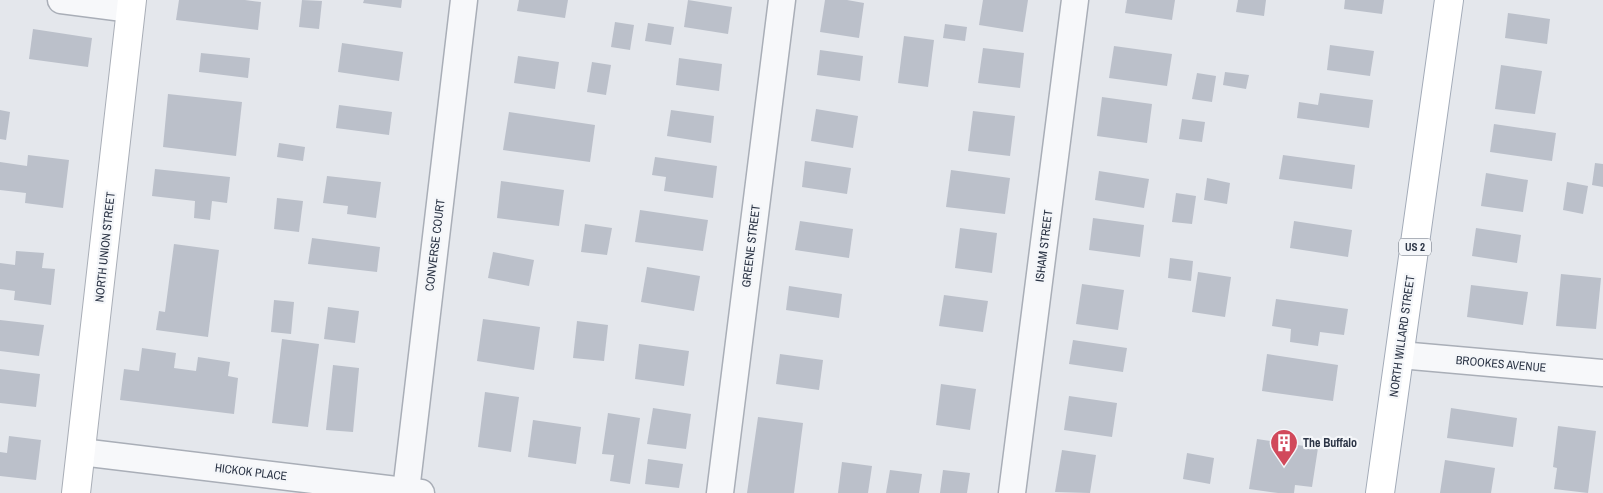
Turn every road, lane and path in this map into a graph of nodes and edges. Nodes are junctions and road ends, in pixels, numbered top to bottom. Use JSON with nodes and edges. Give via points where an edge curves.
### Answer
{"nodes":[{"id":1,"x":61,"y":0,"type":"edge"},
{"id":2,"x":464,"y":0,"type":"edge"},
{"id":3,"x":782,"y":0,"type":"edge"},
{"id":4,"x":1076,"y":0,"type":"edge"},
{"id":5,"x":1449,"y":0,"type":"edge"},
{"id":6,"x":132,"y":4,"type":"edge"},
{"id":7,"x":1400,"y":355,"type":"junction"},
{"id":8,"x":1603,"y":373,"type":"edge"},
{"id":9,"x":82,"y":452,"type":"junction"},
{"id":10,"x":414,"y":492,"type":"edge"},
{"id":11,"x":76,"y":493,"type":"edge"},
{"id":12,"x":720,"y":493,"type":"edge"},
{"id":13,"x":1012,"y":493,"type":"edge"},
{"id":14,"x":1380,"y":493,"type":"edge"}],
"edges":[{"from":1,"to":6,"type":"street"},
{"from":2,"to":10,"type":"street","name":"CONVERSE COURT"},
{"from":3,"to":12,"type":"street","name":"GREENE STREET"},
{"from":4,"to":13,"type":"street","name":"ISHAM STREET"},
{"from":5,"to":7,"type":"main road","name":"NORTH WILLARD STREET","number":"US 2"},
{"from":6,"to":9,"type":"main road","name":"NORTH UNION STREET"},
{"from":7,"to":8,"type":"street","name":"BROOKES AVENUE"},
{"from":7,"to":14,"type":"main road","name":"NORTH WILLARD STREET","number":"US 2"},
{"from":9,"to":10,"type":"street","name":"HICKOK PLACE"},
{"from":9,"to":11,"type":"main road","name":"NORTH UNION STREET"}]}
